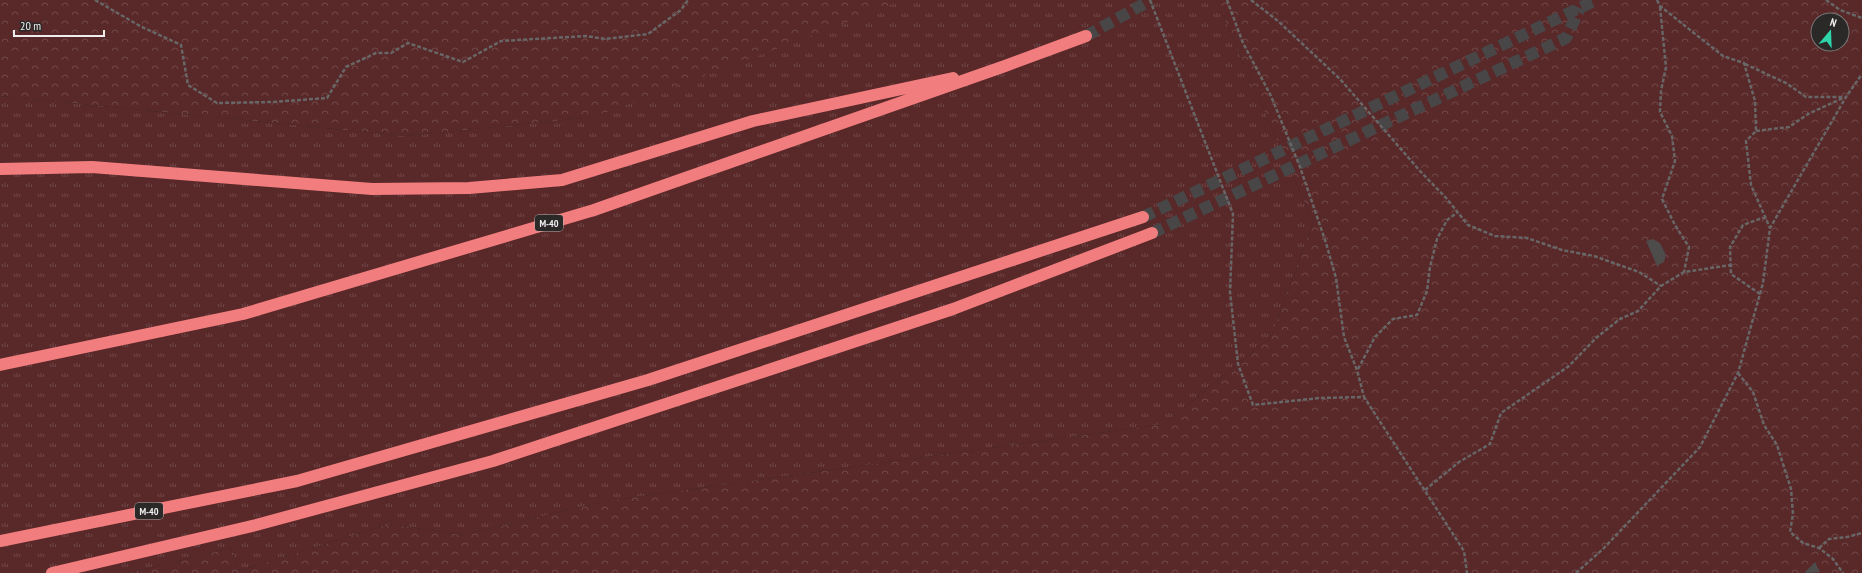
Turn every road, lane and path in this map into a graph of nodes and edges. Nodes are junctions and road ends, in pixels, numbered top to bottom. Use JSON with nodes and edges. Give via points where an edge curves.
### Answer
{"nodes":[{"id":1,"x":95,"y":0,"type":"edge"},
{"id":2,"x":688,"y":0,"type":"edge"},
{"id":3,"x":1150,"y":0,"type":"edge"},
{"id":4,"x":1227,"y":0,"type":"edge"},
{"id":5,"x":1250,"y":0,"type":"edge"},
{"id":6,"x":1657,"y":0,"type":"edge"},
{"id":7,"x":1826,"y":0,"type":"edge"},
{"id":8,"x":1660,"y":6,"type":"junction"},
{"id":9,"x":1862,"y":18,"type":"edge"},
{"id":10,"x":1086,"y":36,"type":"tunnel mouth"},
{"id":11,"x":1744,"y":64,"type":"junction"},
{"id":12,"x":1005,"y":66,"type":"junction"},
{"id":13,"x":1862,"y":74,"type":"edge"},
{"id":14,"x":1846,"y":97,"type":"junction"},
{"id":15,"x":1756,"y":131,"type":"junction"},
{"id":16,"x":0,"y":169,"type":"edge"},
{"id":17,"x":1458,"y":212,"type":"junction"},
{"id":18,"x":1143,"y":217,"type":"tunnel mouth"},
{"id":19,"x":1765,"y":217,"type":"junction"},
{"id":20,"x":1770,"y":228,"type":"junction"},
{"id":21,"x":1152,"y":233,"type":"tunnel mouth"},
{"id":22,"x":1730,"y":265,"type":"junction"},
{"id":23,"x":1684,"y":272,"type":"junction"},
{"id":24,"x":1661,"y":286,"type":"junction"},
{"id":25,"x":1760,"y":294,"type":"junction"},
{"id":26,"x":0,"y":365,"type":"edge"},
{"id":27,"x":1358,"y":370,"type":"junction"},
{"id":28,"x":1738,"y":373,"type":"junction"},
{"id":29,"x":1364,"y":397,"type":"junction"},
{"id":30,"x":1425,"y":490,"type":"junction"},
{"id":31,"x":1862,"y":533,"type":"edge"},
{"id":32,"x":0,"y":541,"type":"edge"},
{"id":33,"x":1819,"y":548,"type":"junction"},
{"id":34,"x":52,"y":573,"type":"edge"},
{"id":35,"x":1467,"y":573,"type":"edge"},
{"id":36,"x":1576,"y":573,"type":"edge"},
{"id":37,"x":1843,"y":573,"type":"edge"}],
"edges":[{"from":1,"to":2,"type":"path","via":[[140,26],[181,45],[188,85],[217,102],[273,102],[327,98],[346,67],[376,53],[392,53],[408,43],[463,62],[501,40],[586,36],[605,39],[648,34],[681,10]]},
{"from":3,"to":29,"type":"path","via":[[1234,214],[1230,292],[1238,364],[1253,405],[1320,398]]},
{"from":4,"to":27,"type":"path","via":[[1243,43],[1271,96],[1300,167],[1336,278],[1344,337]]},
{"from":5,"to":17,"type":"path","via":[[1340,79]]},
{"from":6,"to":8,"type":"path"},
{"from":7,"to":9,"type":"path","via":[[1840,10]]},
{"from":8,"to":11,"type":"path","via":[[1723,56]]},
{"from":8,"to":23,"type":"path","via":[[1666,67],[1660,112],[1672,136],[1675,161],[1662,199],[1689,247]]},
{"from":10,"to":12,"type":"highway","number":"M-40"},
{"from":11,"to":14,"type":"path","via":[[1786,83],[1806,97]]},
{"from":11,"to":15,"type":"path","via":[[1755,101]]},
{"from":12,"to":16,"type":"highway","via":[[753,121],[562,180],[469,188],[372,188],[92,167]]},
{"from":12,"to":26,"type":"highway","number":"M-40","via":[[579,214],[243,314]]},
{"from":13,"to":14,"type":"path"},
{"from":14,"to":15,"type":"path","via":[[1808,114],[1789,127]]},
{"from":14,"to":20,"type":"path"},
{"from":15,"to":19,"type":"path","via":[[1746,142],[1751,185]]},
{"from":17,"to":24,"type":"path","via":[[1468,225],[1495,236],[1527,238],[1562,250],[1594,256],[1639,272]]},
{"from":17,"to":27,"type":"path","via":[[1447,220],[1437,239],[1427,291],[1417,315],[1393,319],[1376,338]]},
{"from":18,"to":32,"type":"highway","number":"M-40","via":[[648,380],[297,481]]},
{"from":19,"to":20,"type":"path"},
{"from":19,"to":22,"type":"path","via":[[1743,225],[1730,247]]},
{"from":20,"to":25,"type":"path"},
{"from":21,"to":34,"type":"highway","via":[[953,309],[493,461],[256,525]]},
{"from":22,"to":23,"type":"path"},
{"from":22,"to":25,"type":"path","via":[[1731,274]]},
{"from":23,"to":24,"type":"path"},
{"from":24,"to":30,"type":"path","via":[[1638,311],[1620,319],[1596,338],[1569,366],[1501,413],[1490,444],[1459,462]]},
{"from":25,"to":28,"type":"path"},
{"from":27,"to":29,"type":"path"},
{"from":28,"to":33,"type":"path","via":[[1753,392],[1764,425],[1777,445],[1791,489],[1793,514],[1790,532],[1803,543]]},
{"from":28,"to":36,"type":"path","via":[[1700,447]]},
{"from":29,"to":30,"type":"path"},
{"from":30,"to":35,"type":"path","via":[[1464,551]]},
{"from":31,"to":33,"type":"path","via":[[1829,539]]},
{"from":33,"to":37,"type":"path","via":[[1833,559]]}]}
